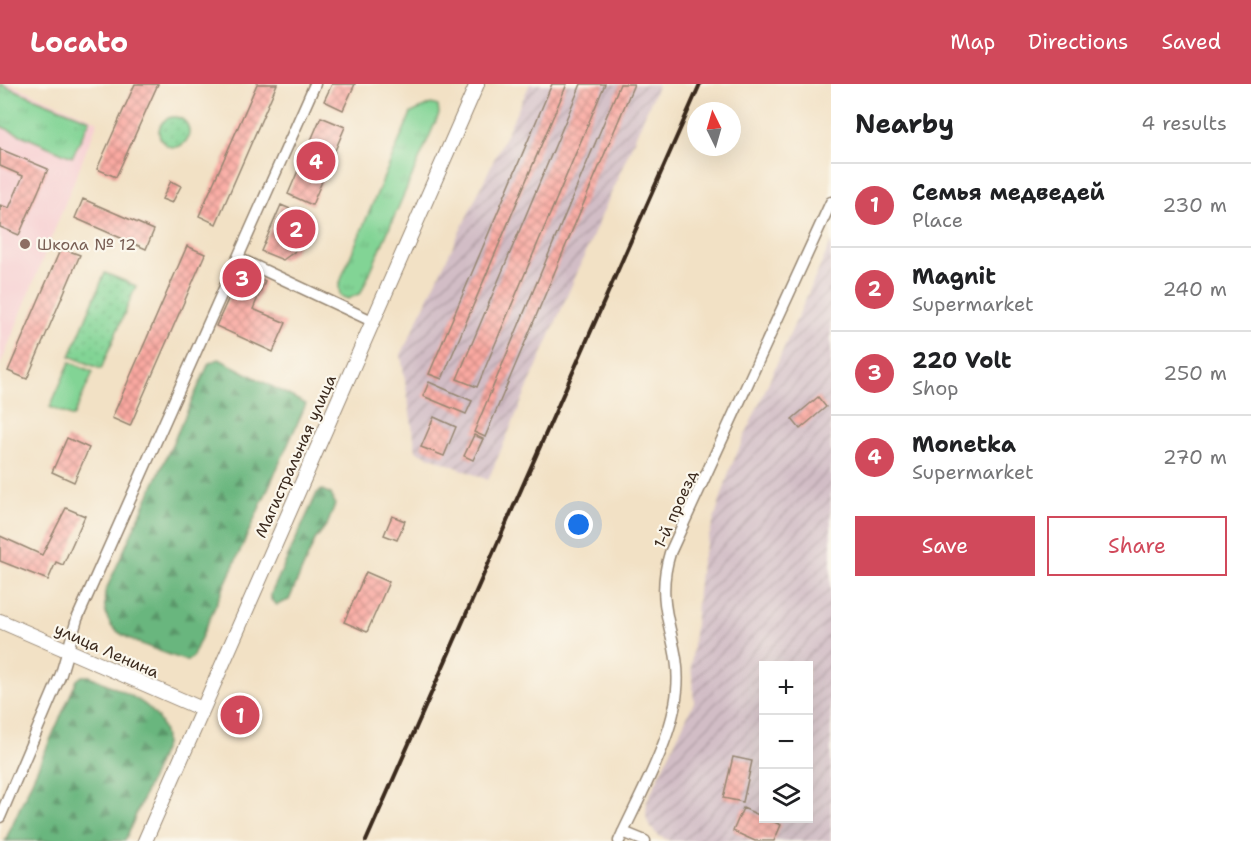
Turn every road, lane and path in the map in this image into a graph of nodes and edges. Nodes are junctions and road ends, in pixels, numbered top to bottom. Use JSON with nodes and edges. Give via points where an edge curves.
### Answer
{"nodes":[{"id":1,"x":315,"y":84,"type":"edge"},
{"id":2,"x":477,"y":84,"type":"edge"},
{"id":3,"x":831,"y":202,"type":"edge"},
{"id":4,"x":238,"y":258,"type":"junction"},
{"id":5,"x":372,"y":321,"type":"junction"},
{"id":6,"x":0,"y":621,"type":"edge"},
{"id":7,"x":68,"y":651,"type":"junction"},
{"id":8,"x":202,"y":710,"type":"junction"},
{"id":9,"x":0,"y":817,"type":"edge"},
{"id":10,"x":621,"y":836,"type":"edge"},
{"id":11,"x":145,"y":841,"type":"edge"},
{"id":12,"x":645,"y":841,"type":"edge"}],
"edges":[{"from":1,"to":4,"type":"street"},
{"from":2,"to":5,"type":"main road","name":"Магистральная улица"},
{"from":3,"to":10,"type":"street","name":"1-й проезд","via":[[670,554],[662,592],[676,666],[676,699],[660,748]]},
{"from":4,"to":5,"type":"street"},
{"from":4,"to":7,"type":"street","via":[[77,619]]},
{"from":5,"to":8,"type":"main road","name":"Магистральная улица"},
{"from":6,"to":7,"type":"main road","name":"улица Ленина"},
{"from":7,"to":8,"type":"main road","name":"улица Ленина"},
{"from":7,"to":9,"type":"street","via":[[58,684]]},
{"from":8,"to":11,"type":"main road","name":"Магистральная улица"},
{"from":10,"to":12,"type":"street"}]}
